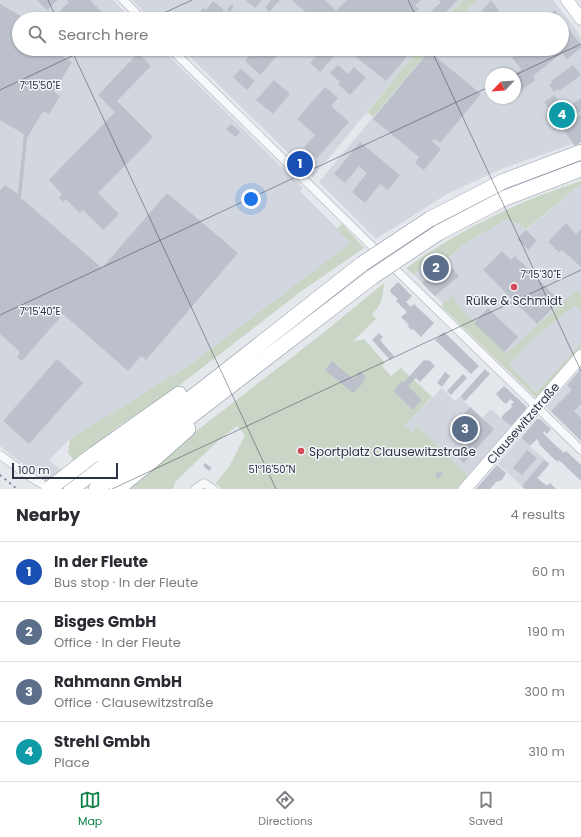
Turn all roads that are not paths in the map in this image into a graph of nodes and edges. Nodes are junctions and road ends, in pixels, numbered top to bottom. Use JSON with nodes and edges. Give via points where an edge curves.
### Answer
{"nodes":[{"id":1,"x":122,"y":0,"type":"edge"},
{"id":2,"x":567,"y":0,"type":"edge"},
{"id":3,"x":135,"y":12,"type":"edge"},
{"id":4,"x":581,"y":19,"type":"edge"},
{"id":5,"x":179,"y":56,"type":"edge"},
{"id":6,"x":581,"y":152,"type":"edge"},
{"id":7,"x":581,"y":169,"type":"edge"},
{"id":8,"x":581,"y":356,"type":"edge"},
{"id":9,"x":536,"y":407,"type":"junction"},
{"id":10,"x":581,"y":450,"type":"edge"},
{"id":11,"x":0,"y":455,"type":"edge"},
{"id":12,"x":98,"y":460,"type":"junction"},
{"id":13,"x":119,"y":482,"type":"edge"},
{"id":14,"x":50,"y":489,"type":"edge"},
{"id":15,"x":71,"y":489,"type":"edge"},
{"id":16,"x":96,"y":489,"type":"edge"},
{"id":17,"x":195,"y":489,"type":"edge"},
{"id":18,"x":213,"y":489,"type":"edge"},
{"id":19,"x":465,"y":489,"type":"edge"}],
"edges":[{"from":1,"to":3,"type":"street"},
{"from":2,"to":4,"type":"street"},
{"from":5,"to":9,"type":"street"},
{"from":6,"to":12,"type":"highway","bridge":true,"via":[[482,190],[412,229],[362,264],[340,275],[277,320]]},
{"from":7,"to":13,"type":"highway","bridge":true,"via":[[528,188],[476,211],[427,239],[287,341]]},
{"from":8,"to":9,"type":"street","name":"Clausewitzstraße"},
{"from":9,"to":10,"type":"street"},
{"from":9,"to":19,"type":"street","name":"Clausewitzstraße"},
{"from":11,"to":14,"type":"street"},
{"from":12,"to":14,"type":"highway","bridge":true},
{"from":12,"to":15,"type":"highway"},
{"from":13,"to":16,"type":"highway"},
{"from":17,"to":18,"type":"street","via":[[204,483]]}]}
